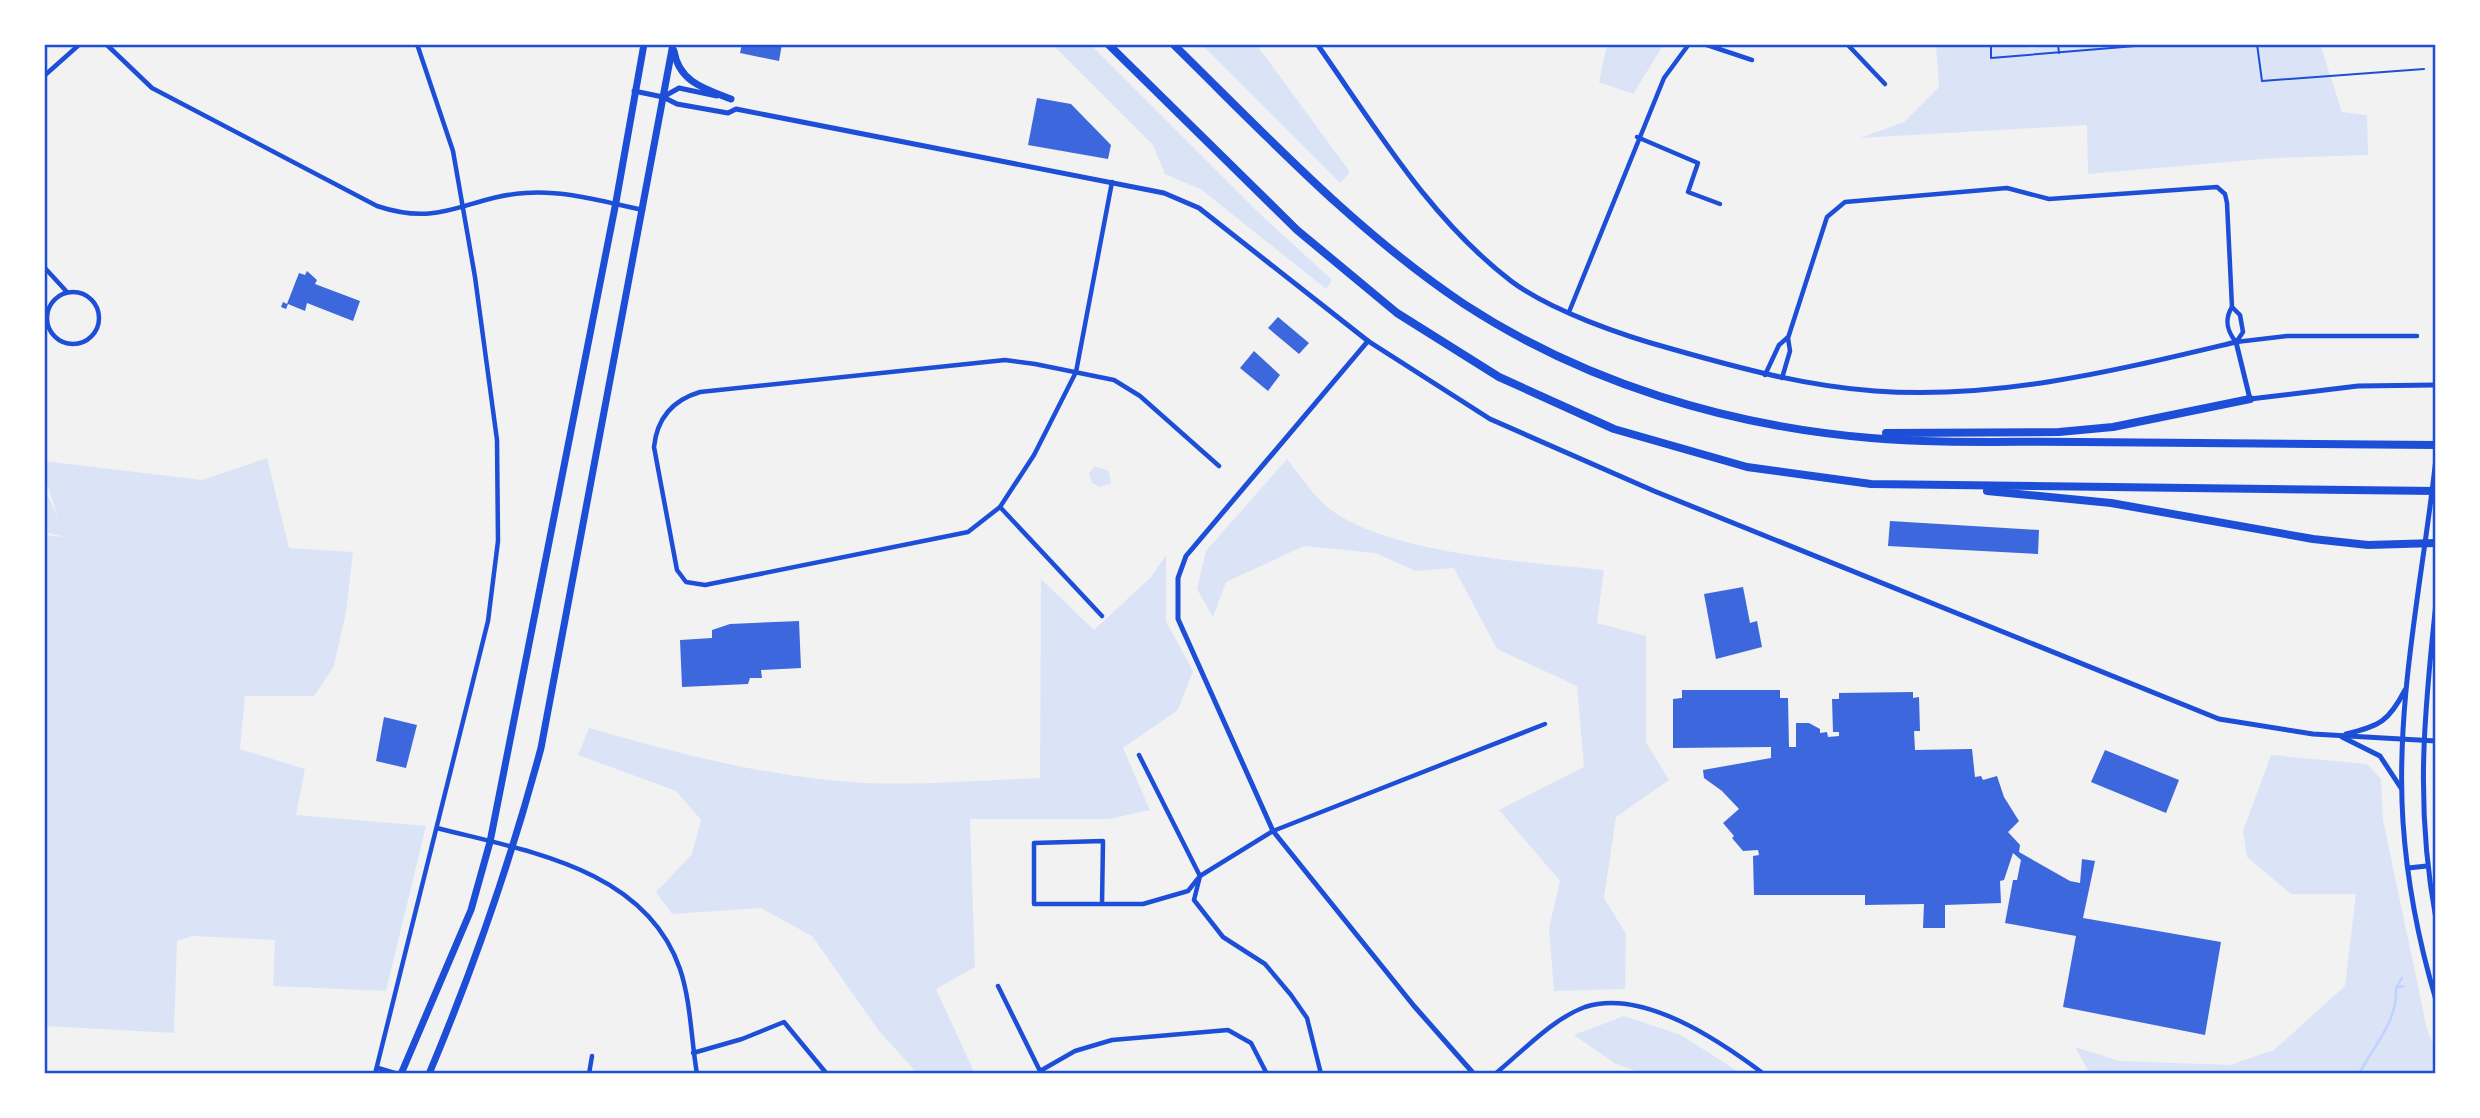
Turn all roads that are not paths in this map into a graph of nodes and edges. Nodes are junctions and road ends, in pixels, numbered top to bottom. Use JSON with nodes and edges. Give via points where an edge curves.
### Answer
{"nodes":[{"id":1,"x":79,"y":44,"type":"edge"},
{"id":2,"x":106,"y":44,"type":"edge"},
{"id":3,"x":417,"y":44,"type":"edge"},
{"id":4,"x":644,"y":44,"type":"edge"},
{"id":5,"x":673,"y":44,"type":"edge"},
{"id":6,"x":1108,"y":44,"type":"edge"},
{"id":7,"x":1174,"y":44,"type":"edge"},
{"id":8,"x":1318,"y":44,"type":"edge"},
{"id":9,"x":1689,"y":44,"type":"edge"},
{"id":10,"x":1704,"y":44,"type":"edge"},
{"id":11,"x":1847,"y":44,"type":"edge"},
{"id":12,"x":1990,"y":44,"type":"edge"},
{"id":13,"x":2058,"y":44,"type":"edge"},
{"id":14,"x":2160,"y":44,"type":"edge"},
{"id":15,"x":2257,"y":44,"type":"edge"},
{"id":16,"x":2142,"y":45,"type":"edge"},
{"id":17,"x":2059,"y":53,"type":"junction"},
{"id":18,"x":1752,"y":60,"type":"dead end"},
{"id":19,"x":2424,"y":69,"type":"dead end"},
{"id":20,"x":44,"y":76,"type":"edge"},
{"id":21,"x":1885,"y":84,"type":"dead end"},
{"id":22,"x":634,"y":91,"type":"junction"},
{"id":23,"x":663,"y":97,"type":"junction"},
{"id":24,"x":731,"y":99,"type":"junction"},
{"id":25,"x":736,"y":109,"type":"junction"},
{"id":26,"x":1637,"y":137,"type":"junction"},
{"id":27,"x":1112,"y":181,"type":"junction"},
{"id":28,"x":616,"y":202,"type":"junction"},
{"id":29,"x":1720,"y":204,"type":"dead end"},
{"id":30,"x":464,"y":208,"type":"junction"},
{"id":31,"x":644,"y":210,"type":"junction"},
{"id":32,"x":44,"y":267,"type":"edge"},
{"id":33,"x":67,"y":292,"type":"junction"},
{"id":34,"x":2232,"y":307,"type":"junction"},
{"id":35,"x":1569,"y":312,"type":"junction"},
{"id":36,"x":2417,"y":336,"type":"dead end"},
{"id":37,"x":1788,"y":338,"type":"junction"},
{"id":38,"x":1368,"y":341,"type":"junction"},
{"id":39,"x":2236,"y":342,"type":"junction"},
{"id":40,"x":1076,"y":372,"type":"junction"},
{"id":41,"x":1765,"y":376,"type":"junction"},
{"id":42,"x":1782,"y":378,"type":"junction"},
{"id":43,"x":2436,"y":385,"type":"edge"},
{"id":44,"x":2250,"y":399,"type":"junction"},
{"id":45,"x":1754,"y":422,"type":"junction"},
{"id":46,"x":2436,"y":445,"type":"edge"},
{"id":47,"x":2436,"y":458,"type":"edge"},
{"id":48,"x":1219,"y":466,"type":"dead end"},
{"id":49,"x":1918,"y":486,"type":"junction"},
{"id":50,"x":2436,"y":491,"type":"edge"},
{"id":51,"x":1000,"y":508,"type":"junction"},
{"id":52,"x":2436,"y":543,"type":"edge"},
{"id":53,"x":2426,"y":544,"type":"junction"},
{"id":54,"x":2436,"y":603,"type":"edge"},
{"id":55,"x":1102,"y":616,"type":"dead end"},
{"id":56,"x":2408,"y":684,"type":"junction"},
{"id":57,"x":1545,"y":724,"type":"dead end"},
{"id":58,"x":2339,"y":736,"type":"junction"},
{"id":59,"x":2403,"y":738,"type":"junction"},
{"id":60,"x":2423,"y":740,"type":"junction"},
{"id":61,"x":2436,"y":741,"type":"edge"},
{"id":62,"x":1139,"y":755,"type":"dead end"},
{"id":63,"x":2403,"y":792,"type":"junction"},
{"id":64,"x":436,"y":828,"type":"junction"},
{"id":65,"x":1273,"y":831,"type":"junction"},
{"id":66,"x":490,"y":842,"type":"junction"},
{"id":67,"x":514,"y":849,"type":"junction"},
{"id":68,"x":2427,"y":866,"type":"junction"},
{"id":69,"x":2408,"y":868,"type":"junction"},
{"id":70,"x":1200,"y":876,"type":"junction"},
{"id":71,"x":1102,"y":904,"type":"junction"},
{"id":72,"x":2436,"y":919,"type":"edge"},
{"id":73,"x":998,"y":986,"type":"dead end"},
{"id":74,"x":2436,"y":1000,"type":"edge"},
{"id":75,"x":693,"y":1053,"type":"junction"},
{"id":76,"x":592,"y":1056,"type":"dead end"},
{"id":77,"x":376,"y":1071,"type":"edge"},
{"id":78,"x":1041,"y":1073,"type":"edge"},
{"id":79,"x":400,"y":1074,"type":"edge"},
{"id":80,"x":429,"y":1074,"type":"edge"},
{"id":81,"x":589,"y":1074,"type":"edge"},
{"id":82,"x":697,"y":1074,"type":"edge"},
{"id":83,"x":827,"y":1074,"type":"edge"},
{"id":84,"x":1267,"y":1074,"type":"edge"},
{"id":85,"x":1321,"y":1074,"type":"edge"},
{"id":86,"x":1474,"y":1074,"type":"edge"},
{"id":87,"x":1495,"y":1074,"type":"edge"},
{"id":88,"x":1764,"y":1074,"type":"edge"}],
"edges":[{"from":1,"to":20,"type":"street"},
{"from":2,"to":30,"type":"street","via":[[152,88],[377,206],[418,215]]},
{"from":3,"to":30,"type":"street","via":[[453,151]]},
{"from":4,"to":22,"type":"main road"},
{"from":5,"to":23,"type":"main road"},
{"from":5,"to":24,"type":"main road","via":[[675,57],[689,79]]},
{"from":6,"to":49,"type":"highway","via":[[1357,283],[1499,377],[1614,429],[1676,449],[1825,480]]},
{"from":7,"to":45,"type":"highway","via":[[1380,243],[1467,305],[1525,339],[1627,385]]},
{"from":8,"to":35,"type":"street","via":[[1416,187],[1453,230],[1513,283]]},
{"from":9,"to":26,"type":"street","via":[[1664,78]]},
{"from":10,"to":18,"type":"street"},
{"from":11,"to":21,"type":"street"},
{"from":12,"to":17,"type":"lane","via":[[1991,58]]},
{"from":13,"to":17,"type":"lane"},
{"from":14,"to":16,"type":"lane"},
{"from":15,"to":19,"type":"lane","via":[[2262,81]]},
{"from":16,"to":17,"type":"lane"},
{"from":22,"to":23,"type":"street"},
{"from":22,"to":28,"type":"main road"},
{"from":23,"to":24,"type":"street","via":[[679,88]]},
{"from":23,"to":25,"type":"street","via":[[728,113]]},
{"from":23,"to":31,"type":"main road"},
{"from":24,"to":25,"type":"street"},
{"from":25,"to":27,"type":"street"},
{"from":26,"to":29,"type":"street","via":[[1698,163],[1688,192]]},
{"from":26,"to":35,"type":"street"},
{"from":27,"to":38,"type":"street","via":[[1164,192],[1199,208]]},
{"from":27,"to":40,"type":"street"},
{"from":28,"to":30,"type":"street","via":[[525,193],[491,197]]},
{"from":28,"to":31,"type":"street"},
{"from":28,"to":66,"type":"main road"},
{"from":30,"to":64,"type":"street","via":[[495,408],[498,541],[488,621]]},
{"from":31,"to":67,"type":"main road","via":[[541,748]]},
{"from":32,"to":33,"type":"street"},
{"from":33,"to":33,"type":"street","via":[[86,295],[98,310],[97,330],[82,343],[57,339],[47,322],[51,303]]},
{"from":34,"to":37,"type":"street","via":[[2229,215],[2225,194],[2217,187],[2049,199],[2007,188],[1840,203],[1827,217]]},
{"from":34,"to":39,"type":"street","via":[[2228,330]]},
{"from":34,"to":39,"type":"street","via":[[2241,315],[2243,332]]},
{"from":35,"to":41,"type":"street","via":[[1644,341]]},
{"from":36,"to":39,"type":"street","via":[[2287,336]]},
{"from":37,"to":41,"type":"street","via":[[1779,345]]},
{"from":37,"to":42,"type":"street","via":[[1790,351]]},
{"from":38,"to":58,"type":"street","via":[[1503,425],[1654,491],[2219,719]]},
{"from":38,"to":65,"type":"street","via":[[1199,538],[1178,578],[1178,618]]},
{"from":39,"to":42,"type":"street","via":[[2102,374],[1989,389],[1875,391]]},
{"from":39,"to":44,"type":"street"},
{"from":40,"to":48,"type":"street","via":[[1114,380],[1140,396]]},
{"from":40,"to":51,"type":"street","via":[[1034,455]]},
{"from":40,"to":51,"type":"street","via":[[1005,360],[700,392],[682,397],[656,428],[654,447],[677,570],[686,582],[705,584],[968,532]]},
{"from":41,"to":42,"type":"street"},
{"from":43,"to":44,"type":"street","via":[[2358,386]]},
{"from":44,"to":45,"type":"highway","via":[[2154,421],[2059,432],[1874,433]]},
{"from":45,"to":46,"type":"highway","via":[[1830,434],[1919,440]]},
{"from":47,"to":53,"type":"street"},
{"from":49,"to":50,"type":"highway"},
{"from":49,"to":53,"type":"highway","via":[[2111,503],[2327,541]]},
{"from":51,"to":55,"type":"street"},
{"from":52,"to":53,"type":"highway"},
{"from":53,"to":56,"type":"street"},
{"from":54,"to":60,"type":"street"},
{"from":56,"to":58,"type":"street","via":[[2392,715]]},
{"from":56,"to":59,"type":"street"},
{"from":57,"to":65,"type":"street"},
{"from":58,"to":59,"type":"street"},
{"from":58,"to":63,"type":"street","via":[[2380,756]]},
{"from":59,"to":60,"type":"street"},
{"from":59,"to":63,"type":"street"},
{"from":60,"to":61,"type":"street"},
{"from":60,"to":68,"type":"street"},
{"from":62,"to":70,"type":"street"},
{"from":63,"to":69,"type":"street"},
{"from":64,"to":66,"type":"street"},
{"from":64,"to":77,"type":"street"},
{"from":65,"to":70,"type":"street"},
{"from":65,"to":86,"type":"street","via":[[1413,1006]]},
{"from":66,"to":67,"type":"street"},
{"from":66,"to":79,"type":"main road","via":[[471,909]]},
{"from":67,"to":75,"type":"street","via":[[608,881],[653,922],[679,966]]},
{"from":67,"to":80,"type":"main road"},
{"from":68,"to":69,"type":"street"},
{"from":68,"to":72,"type":"street"},
{"from":69,"to":74,"type":"street"},
{"from":70,"to":71,"type":"street","via":[[1188,891],[1143,904]]},
{"from":70,"to":85,"type":"street","via":[[1194,900],[1223,937],[1265,964],[1307,1018]]},
{"from":71,"to":71,"type":"street","via":[[1034,904],[1034,843],[1103,841]]},
{"from":73,"to":78,"type":"street"},
{"from":75,"to":82,"type":"street"},
{"from":75,"to":83,"type":"street","via":[[784,1022]]},
{"from":76,"to":81,"type":"street"},
{"from":77,"to":79,"type":"street"},
{"from":78,"to":84,"type":"street","via":[[1075,1051],[1112,1040],[1228,1030],[1251,1043]]},
{"from":87,"to":88,"type":"street","via":[[1560,1021],[1606,1003],[1632,1004],[1682,1023],[1722,1042]]}]}
